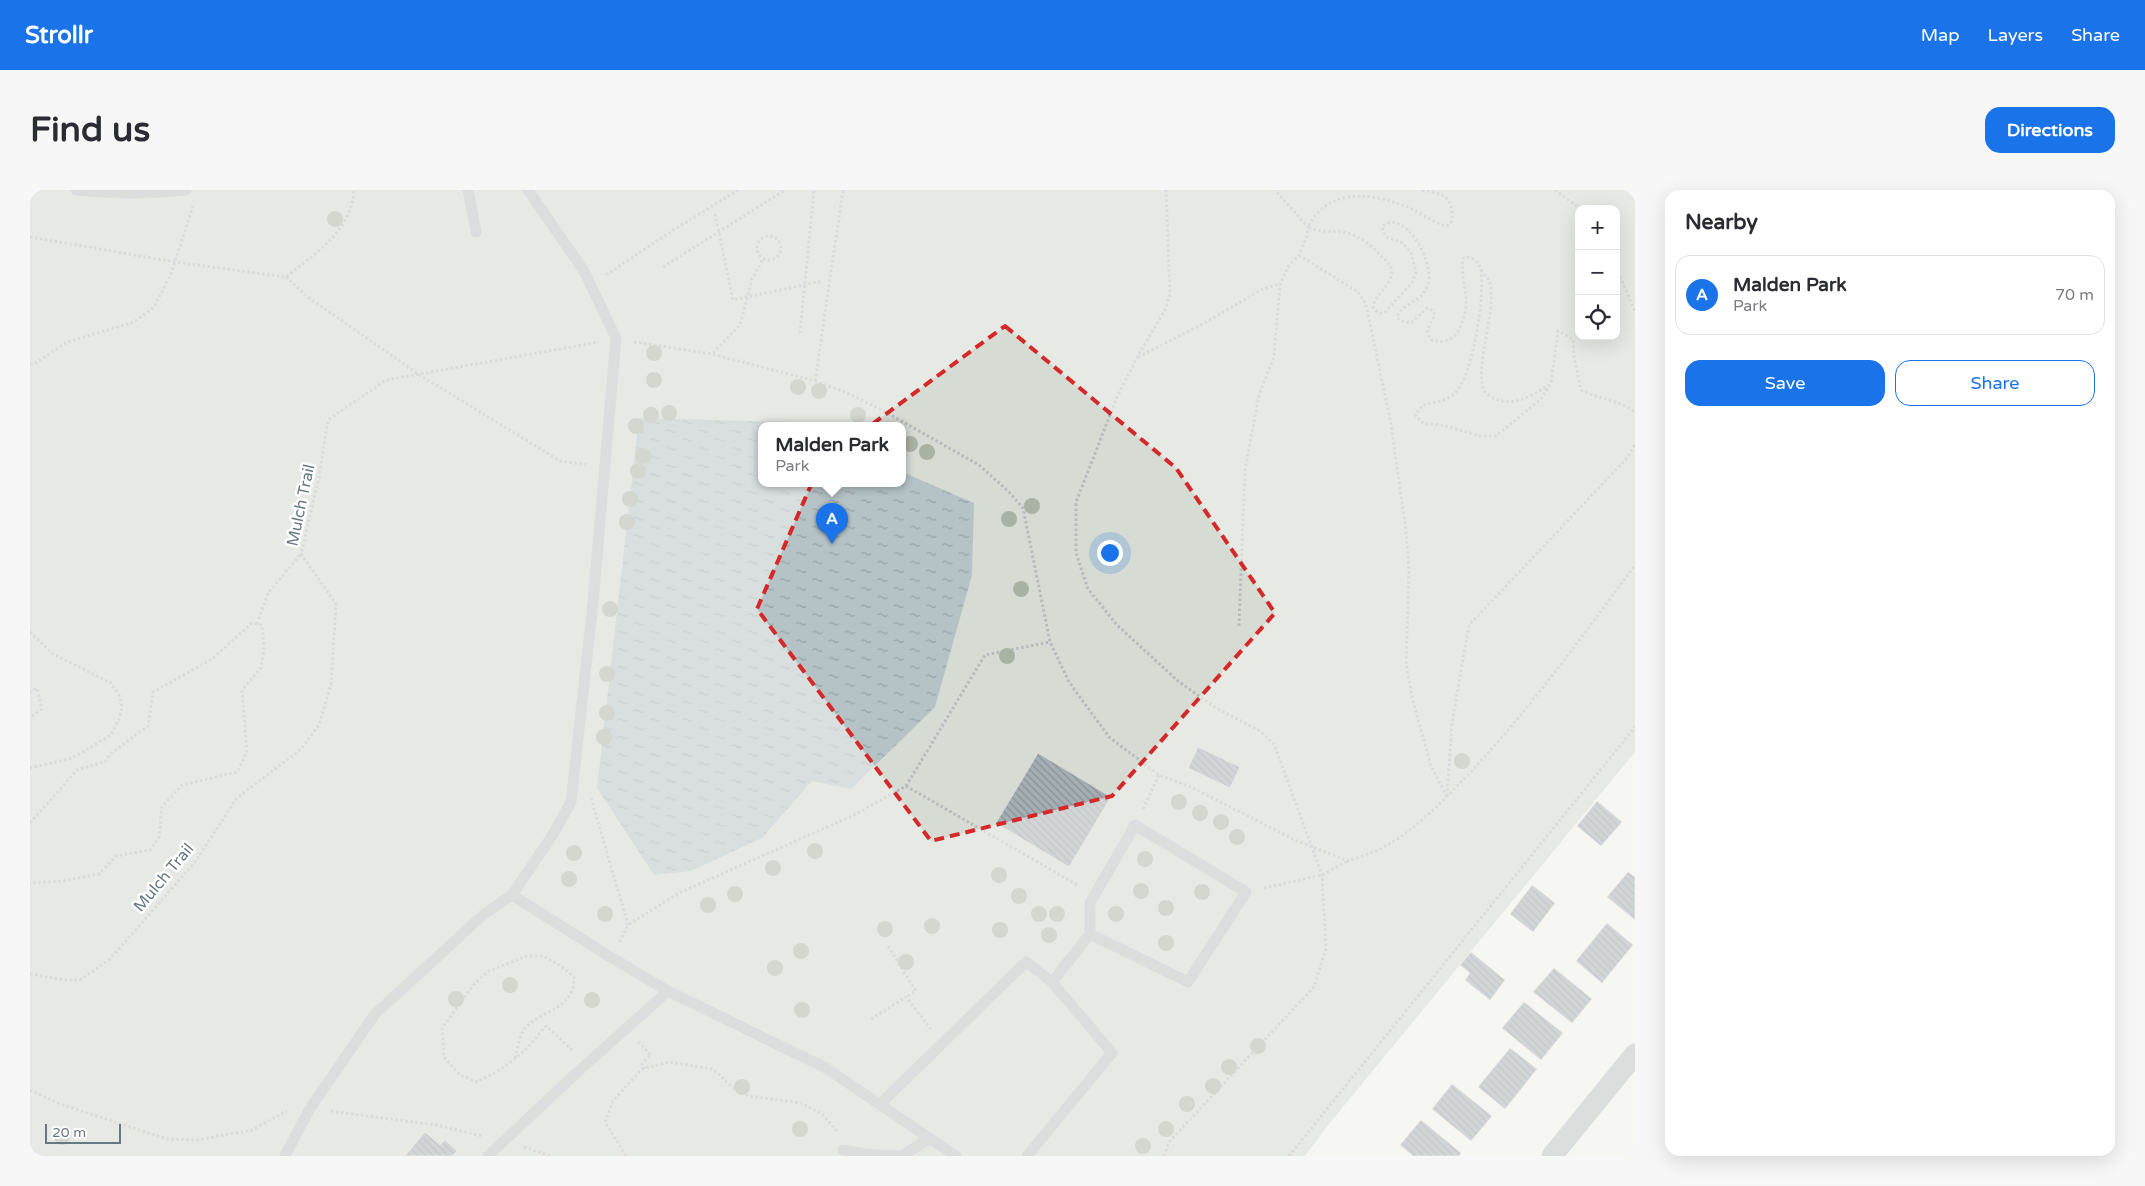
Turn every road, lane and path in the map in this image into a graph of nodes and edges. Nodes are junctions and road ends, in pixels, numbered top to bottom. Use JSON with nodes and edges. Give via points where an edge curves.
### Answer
{"nodes":[{"id":1,"x":76,"y":190,"type":"edge"},
{"id":2,"x":186,"y":190,"type":"edge"},
{"id":3,"x":354,"y":190,"type":"edge"},
{"id":4,"x":468,"y":190,"type":"edge"},
{"id":5,"x":528,"y":190,"type":"edge"},
{"id":6,"x":738,"y":190,"type":"edge"},
{"id":7,"x":785,"y":190,"type":"edge"},
{"id":8,"x":814,"y":190,"type":"edge"},
{"id":9,"x":843,"y":190,"type":"edge"},
{"id":10,"x":1166,"y":190,"type":"edge"},
{"id":11,"x":1275,"y":190,"type":"edge"},
{"id":12,"x":1422,"y":190,"type":"edge"},
{"id":13,"x":1555,"y":190,"type":"edge"},
{"id":14,"x":195,"y":199,"type":"dead end"},
{"id":15,"x":1576,"y":205,"type":"edge"},
{"id":16,"x":715,"y":214,"type":"dead end"},
{"id":17,"x":1308,"y":228,"type":"junction"},
{"id":18,"x":719,"y":231,"type":"junction"},
{"id":19,"x":476,"y":232,"type":"dead end"},
{"id":20,"x":30,"y":237,"type":"edge"},
{"id":21,"x":1299,"y":255,"type":"junction"},
{"id":22,"x":763,"y":259,"type":"junction"},
{"id":23,"x":175,"y":262,"type":"junction"},
{"id":24,"x":663,"y":267,"type":"dead end"},
{"id":25,"x":1481,"y":269,"type":"junction"},
{"id":26,"x":1620,"y":276,"type":"edge"},
{"id":27,"x":286,"y":277,"type":"junction"},
{"id":28,"x":823,"y":281,"type":"dead end"},
{"id":29,"x":1280,"y":284,"type":"junction"},
{"id":30,"x":804,"y":285,"type":"junction"},
{"id":31,"x":592,"y":287,"type":"junction"},
{"id":32,"x":747,"y":297,"type":"junction"},
{"id":33,"x":1635,"y":312,"type":"edge"},
{"id":34,"x":800,"y":334,"type":"dead end"},
{"id":35,"x":616,"y":338,"type":"junction"},
{"id":36,"x":712,"y":354,"type":"junction"},
{"id":37,"x":1137,"y":358,"type":"junction"},
{"id":38,"x":30,"y":364,"type":"edge"},
{"id":39,"x":418,"y":374,"type":"junction"},
{"id":40,"x":815,"y":381,"type":"junction"},
{"id":41,"x":1551,"y":382,"type":"junction"},
{"id":42,"x":1635,"y":412,"type":"edge"},
{"id":43,"x":903,"y":422,"type":"edge"},
{"id":44,"x":906,"y":424,"type":"edge"},
{"id":45,"x":1635,"y":445,"type":"edge"},
{"id":46,"x":605,"y":468,"type":"junction"},
{"id":47,"x":301,"y":554,"type":"junction"},
{"id":48,"x":1635,"y":565,"type":"edge"},
{"id":49,"x":257,"y":624,"type":"junction"},
{"id":50,"x":1239,"y":626,"type":"dead end"},
{"id":51,"x":30,"y":632,"type":"edge"},
{"id":52,"x":1050,"y":642,"type":"junction"},
{"id":53,"x":30,"y":693,"type":"edge"},
{"id":54,"x":30,"y":718,"type":"edge"},
{"id":55,"x":1635,"y":727,"type":"edge"},
{"id":56,"x":30,"y":768,"type":"edge"},
{"id":57,"x":1159,"y":776,"type":"junction"},
{"id":58,"x":573,"y":780,"type":"junction"},
{"id":59,"x":906,"y":786,"type":"junction"},
{"id":60,"x":1447,"y":797,"type":"junction"},
{"id":61,"x":30,"y":823,"type":"edge"},
{"id":62,"x":1135,"y":825,"type":"junction"},
{"id":63,"x":1313,"y":848,"type":"junction"},
{"id":64,"x":1348,"y":861,"type":"junction"},
{"id":65,"x":1322,"y":875,"type":"junction"},
{"id":66,"x":30,"y":883,"type":"edge"},
{"id":67,"x":1246,"y":892,"type":"junction"},
{"id":68,"x":512,"y":895,"type":"junction"},
{"id":69,"x":1094,"y":895,"type":"junction"},
{"id":70,"x":628,"y":925,"type":"junction"},
{"id":71,"x":1090,"y":934,"type":"junction"},
{"id":72,"x":888,"y":946,"type":"dead end"},
{"id":73,"x":612,"y":958,"type":"junction"},
{"id":74,"x":30,"y":974,"type":"edge"},
{"id":75,"x":1052,"y":982,"type":"junction"},
{"id":76,"x":668,"y":991,"type":"junction"},
{"id":77,"x":906,"y":997,"type":"junction"},
{"id":78,"x":871,"y":1019,"type":"dead end"},
{"id":79,"x":625,"y":1030,"type":"junction"},
{"id":80,"x":943,"y":1043,"type":"junction"},
{"id":81,"x":515,"y":1058,"type":"junction"},
{"id":82,"x":586,"y":1064,"type":"junction"},
{"id":83,"x":1631,"y":1067,"type":"edge"},
{"id":84,"x":645,"y":1069,"type":"junction"},
{"id":85,"x":30,"y":1090,"type":"edge"},
{"id":86,"x":880,"y":1104,"type":"junction"},
{"id":87,"x":309,"y":1110,"type":"junction"},
{"id":88,"x":930,"y":1138,"type":"junction"},
{"id":89,"x":503,"y":1141,"type":"junction"},
{"id":90,"x":843,"y":1150,"type":"joint"},
{"id":91,"x":284,"y":1156,"type":"edge"},
{"id":92,"x":488,"y":1156,"type":"edge"},
{"id":93,"x":550,"y":1156,"type":"edge"},
{"id":94,"x":626,"y":1156,"type":"edge"},
{"id":95,"x":901,"y":1156,"type":"edge"},
{"id":96,"x":956,"y":1156,"type":"edge"},
{"id":97,"x":1027,"y":1156,"type":"edge"},
{"id":98,"x":1164,"y":1156,"type":"edge"},
{"id":99,"x":1289,"y":1156,"type":"edge"},
{"id":100,"x":1552,"y":1156,"type":"edge"}],
"edges":[{"from":1,"to":2,"type":"lane","via":[[156,193]]},
{"from":3,"to":27,"type":"path","via":[[345,223],[326,245]]},
{"from":4,"to":19,"type":"lane"},
{"from":5,"to":31,"type":"lane","via":[[584,270]]},
{"from":6,"to":31,"type":"path","via":[[615,268]]},
{"from":7,"to":18,"type":"path"},
{"from":8,"to":30,"type":"path"},
{"from":9,"to":40,"type":"path"},
{"from":10,"to":37,"type":"path","via":[[1170,294],[1165,310]]},
{"from":11,"to":17,"type":"path"},
{"from":12,"to":17,"type":"path","via":[[1445,197],[1453,207],[1452,221],[1447,226],[1405,206],[1354,192],[1332,198],[1313,214]]},
{"from":13,"to":15,"type":"path"},
{"from":14,"to":23,"type":"path"},
{"from":16,"to":18,"type":"path"},
{"from":17,"to":21,"type":"path"},
{"from":17,"to":25,"type":"path","via":[[1344,232],[1360,238],[1390,265],[1392,272],[1373,306],[1381,314],[1403,295],[1416,272],[1411,252],[1401,242],[1386,237],[1382,227],[1393,223],[1410,230],[1424,251],[1430,270],[1429,283],[1424,294],[1400,310],[1397,316],[1401,321],[1411,323],[1427,308],[1432,310],[1435,315],[1427,330],[1430,339],[1439,343],[1455,337],[1466,307],[1463,258],[1477,261]]},
{"from":18,"to":24,"type":"path"},
{"from":18,"to":32,"type":"path","via":[[733,300]]},
{"from":20,"to":23,"type":"path"},
{"from":21,"to":29,"type":"path"},
{"from":21,"to":60,"type":"path","via":[[1358,292],[1366,304],[1391,424],[1406,530],[1409,571],[1406,664],[1431,766]]},
{"from":22,"to":22,"type":"path","via":[[757,250],[758,242],[764,237],[775,238],[781,244],[781,252],[771,260]]},
{"from":22,"to":32,"type":"path"},
{"from":23,"to":27,"type":"path"},
{"from":23,"to":38,"type":"path","via":[[154,307],[144,316],[67,342]]},
{"from":25,"to":41,"type":"path","via":[[1490,282],[1482,379],[1484,390],[1494,399],[1506,403],[1523,399]]},
{"from":25,"to":41,"type":"path","via":[[1480,314],[1463,382],[1452,396],[1423,405],[1415,415],[1424,424],[1442,425],[1480,436],[1496,436],[1540,399]]},
{"from":26,"to":33,"type":"path"},
{"from":27,"to":39,"type":"path","via":[[308,297]]},
{"from":28,"to":30,"type":"path"},
{"from":29,"to":37,"type":"path","via":[[1263,289],[1201,326]]},
{"from":29,"to":50,"type":"path","via":[[1274,357],[1259,396],[1245,470]]},
{"from":30,"to":32,"type":"path"},
{"from":30,"to":34,"type":"path"},
{"from":31,"to":35,"type":"lane"},
{"from":32,"to":36,"type":"path","via":[[740,325]]},
{"from":35,"to":36,"type":"path","via":[[648,346]]},
{"from":35,"to":39,"type":"path","name":"Mulch Trail"},
{"from":35,"to":46,"type":"lane"},
{"from":36,"to":40,"type":"path"},
{"from":37,"to":63,"type":"path","via":[[1117,397],[1076,502],[1076,553],[1088,589],[1117,625],[1178,681],[1213,706],[1260,731],[1274,744]]},
{"from":39,"to":46,"type":"path","via":[[560,461]]},
{"from":39,"to":47,"type":"path","name":"Mulch Trail","via":[[386,380],[328,420]]},
{"from":40,"to":43,"type":"path","via":[[845,392]]},
{"from":41,"to":42,"type":"path","via":[[1558,331],[1572,339],[1581,390],[1626,405]]},
{"from":44,"to":52,"type":"path","via":[[979,465],[1023,508]]},
{"from":45,"to":60,"type":"path","via":[[1627,458],[1469,625],[1452,723]]},
{"from":46,"to":58,"type":"lane"},
{"from":47,"to":49,"type":"path","via":[[268,594]]},
{"from":47,"to":74,"type":"path","name":"Mulch Trail","via":[[336,604],[330,685],[319,725],[301,749],[237,798],[195,862],[110,959],[80,980]]},
{"from":48,"to":60,"type":"path","via":[[1526,708]]},
{"from":49,"to":61,"type":"path","via":[[252,622],[212,659],[153,692],[148,726],[110,754],[105,762],[78,770]]},
{"from":49,"to":66,"type":"path","name":"Mulch Trail","via":[[262,625],[264,647],[261,668],[242,690],[246,752],[237,772],[182,785],[162,807],[159,837],[150,850],[116,856],[99,874]]},
{"from":51,"to":56,"type":"path","via":[[54,654],[111,683],[122,706],[111,735],[72,758]]},
{"from":52,"to":57,"type":"path","via":[[1069,682],[1108,738]]},
{"from":52,"to":59,"type":"path","via":[[985,655]]},
{"from":53,"to":54,"type":"path","via":[[37,688],[42,709]]},
{"from":55,"to":99,"type":"path"},
{"from":57,"to":62,"type":"path"},
{"from":57,"to":63,"type":"path","via":[[1191,787]]},
{"from":58,"to":68,"type":"lane","via":[[571,802]]},
{"from":58,"to":70,"type":"path","via":[[592,798]]},
{"from":59,"to":69,"type":"path"},
{"from":59,"to":70,"type":"path","via":[[854,814],[679,893]]},
{"from":60,"to":64,"type":"path","via":[[1429,815],[1380,848]]},
{"from":62,"to":67,"type":"lane"},
{"from":62,"to":69,"type":"lane"},
{"from":63,"to":64,"type":"path"},
{"from":63,"to":65,"type":"path"},
{"from":64,"to":65,"type":"path"},
{"from":65,"to":67,"type":"path"},
{"from":65,"to":98,"type":"path","via":[[1326,949],[1314,987],[1169,1142]]},
{"from":67,"to":71,"type":"lane","via":[[1188,982]]},
{"from":68,"to":73,"type":"lane"},
{"from":68,"to":87,"type":"lane","via":[[483,915],[375,1014]]},
{"from":69,"to":71,"type":"lane","via":[[1090,903]]},
{"from":70,"to":73,"type":"path"},
{"from":71,"to":75,"type":"lane"},
{"from":72,"to":77,"type":"path","via":[[916,991]]},
{"from":73,"to":76,"type":"lane"},
{"from":75,"to":80,"type":"lane","via":[[1026,962]]},
{"from":75,"to":97,"type":"lane","via":[[1112,1052]]},
{"from":76,"to":79,"type":"lane"},
{"from":76,"to":86,"type":"lane","via":[[826,1068]]},
{"from":77,"to":78,"type":"path"},
{"from":77,"to":80,"type":"path"},
{"from":79,"to":82,"type":"lane"},
{"from":79,"to":84,"type":"path","via":[[652,1055],[642,1064]]},
{"from":80,"to":86,"type":"lane"},
{"from":81,"to":81,"type":"path","via":[[499,1072],[477,1082],[460,1075],[444,1057],[442,1028],[474,983],[489,971],[527,956],[543,956],[574,978],[574,988],[572,994],[551,1012],[526,1027]]},
{"from":81,"to":82,"type":"path","via":[[546,1026]]},
{"from":82,"to":89,"type":"lane"},
{"from":83,"to":100,"type":"street"},
{"from":84,"to":90,"type":"path","via":[[669,1062],[713,1069],[732,1087],[748,1096],[801,1102],[822,1114],[839,1133]]},
{"from":84,"to":94,"type":"path","via":[[613,1101],[605,1122]]},
{"from":85,"to":87,"type":"path","via":[[60,1104],[167,1139],[197,1140],[252,1130],[290,1110]]},
{"from":86,"to":88,"type":"lane"},
{"from":87,"to":89,"type":"path","via":[[436,1125]]},
{"from":87,"to":91,"type":"lane"},
{"from":88,"to":95,"type":"lane"},
{"from":88,"to":96,"type":"lane"},
{"from":89,"to":92,"type":"lane"},
{"from":89,"to":93,"type":"path"},
{"from":90,"to":95,"type":"lane"}]}
